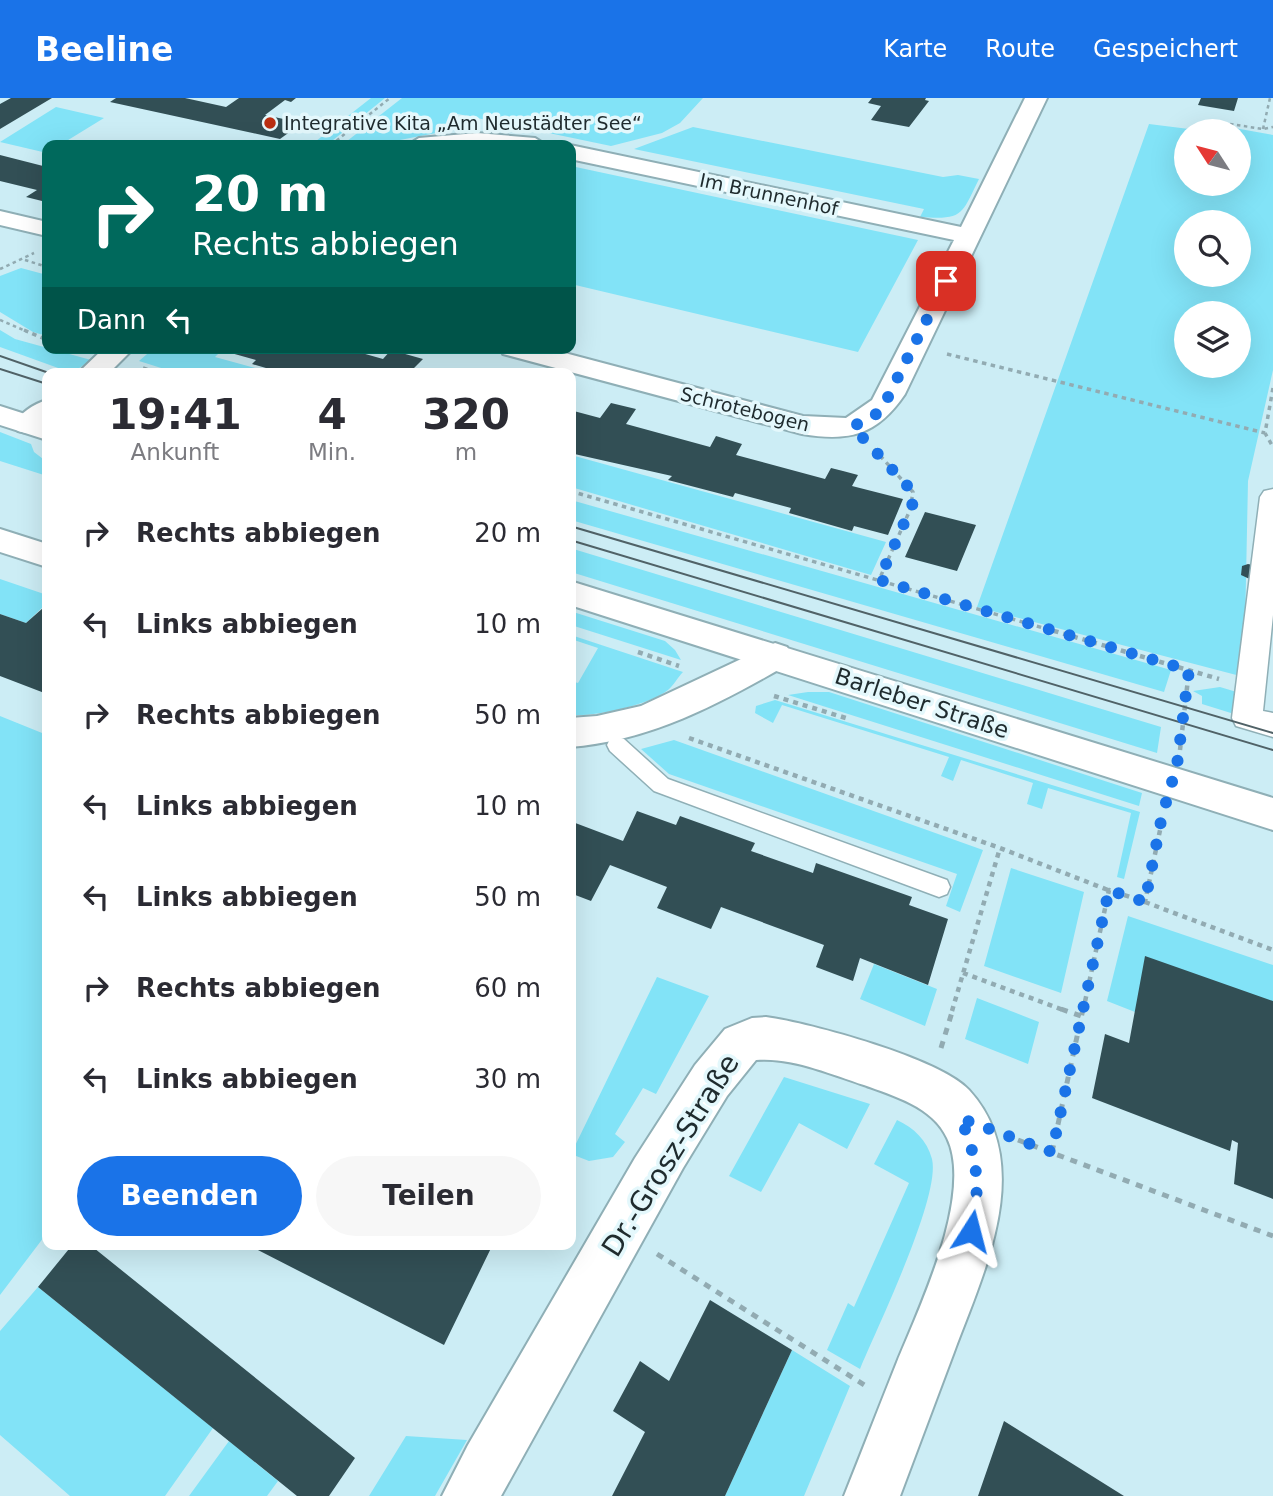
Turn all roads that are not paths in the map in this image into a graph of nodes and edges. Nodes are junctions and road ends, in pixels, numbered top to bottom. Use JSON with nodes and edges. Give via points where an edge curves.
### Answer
{"nodes":[{"id":1,"x":1036,"y":98,"type":"edge"},
{"id":2,"x":576,"y":153,"type":"edge"},
{"id":3,"x":0,"y":218,"type":"edge"},
{"id":4,"x":42,"y":228,"type":"edge"},
{"id":5,"x":968,"y":236,"type":"junction"},
{"id":6,"x":114,"y":354,"type":"edge"},
{"id":7,"x":536,"y":354,"type":"edge"},
{"id":8,"x":98,"y":368,"type":"edge"},
{"id":9,"x":0,"y":415,"type":"edge"},
{"id":10,"x":41,"y":422,"type":"edge"},
{"id":11,"x":1273,"y":497,"type":"edge"},
{"id":12,"x":0,"y":540,"type":"edge"},
{"id":13,"x":42,"y":554,"type":"edge"},
{"id":14,"x":576,"y":595,"type":"edge"},
{"id":15,"x":775,"y":656,"type":"junction"},
{"id":16,"x":1273,"y":725,"type":"edge"},
{"id":17,"x":576,"y":732,"type":"edge"},
{"id":18,"x":617,"y":745,"type":"dead end"},
{"id":19,"x":1273,"y":814,"type":"edge"},
{"id":20,"x":939,"y":887,"type":"dead end"},
{"id":21,"x":470,"y":1496,"type":"edge"},
{"id":22,"x":872,"y":1496,"type":"edge"}],
"edges":[{"from":1,"to":5,"type":"street"},
{"from":2,"to":5,"type":"street","name":"Im Brunnenhof"},
{"from":3,"to":4,"type":"street"},
{"from":5,"to":7,"type":"street","name":"Schrotebogen","via":[[891,394],[874,417],[852,426],[802,425]]},
{"from":6,"to":8,"type":"street"},
{"from":9,"to":10,"type":"street"},
{"from":11,"to":16,"type":"street","via":[[1247,718]]},
{"from":12,"to":13,"type":"street"},
{"from":14,"to":15,"type":"street","name":"Barleber Straße"},
{"from":15,"to":17,"type":"street","via":[[655,715]]},
{"from":15,"to":19,"type":"street","name":"Barleber Straße"},
{"from":18,"to":20,"type":"lane","via":[[661,785]]},
{"from":21,"to":22,"type":"street","name":"Dr.-Grosz-Straße","via":[[620,1231],[727,1058],[744,1042],[766,1037],[796,1043],[945,1104],[976,1163],[976,1213],[965,1254]]}]}
